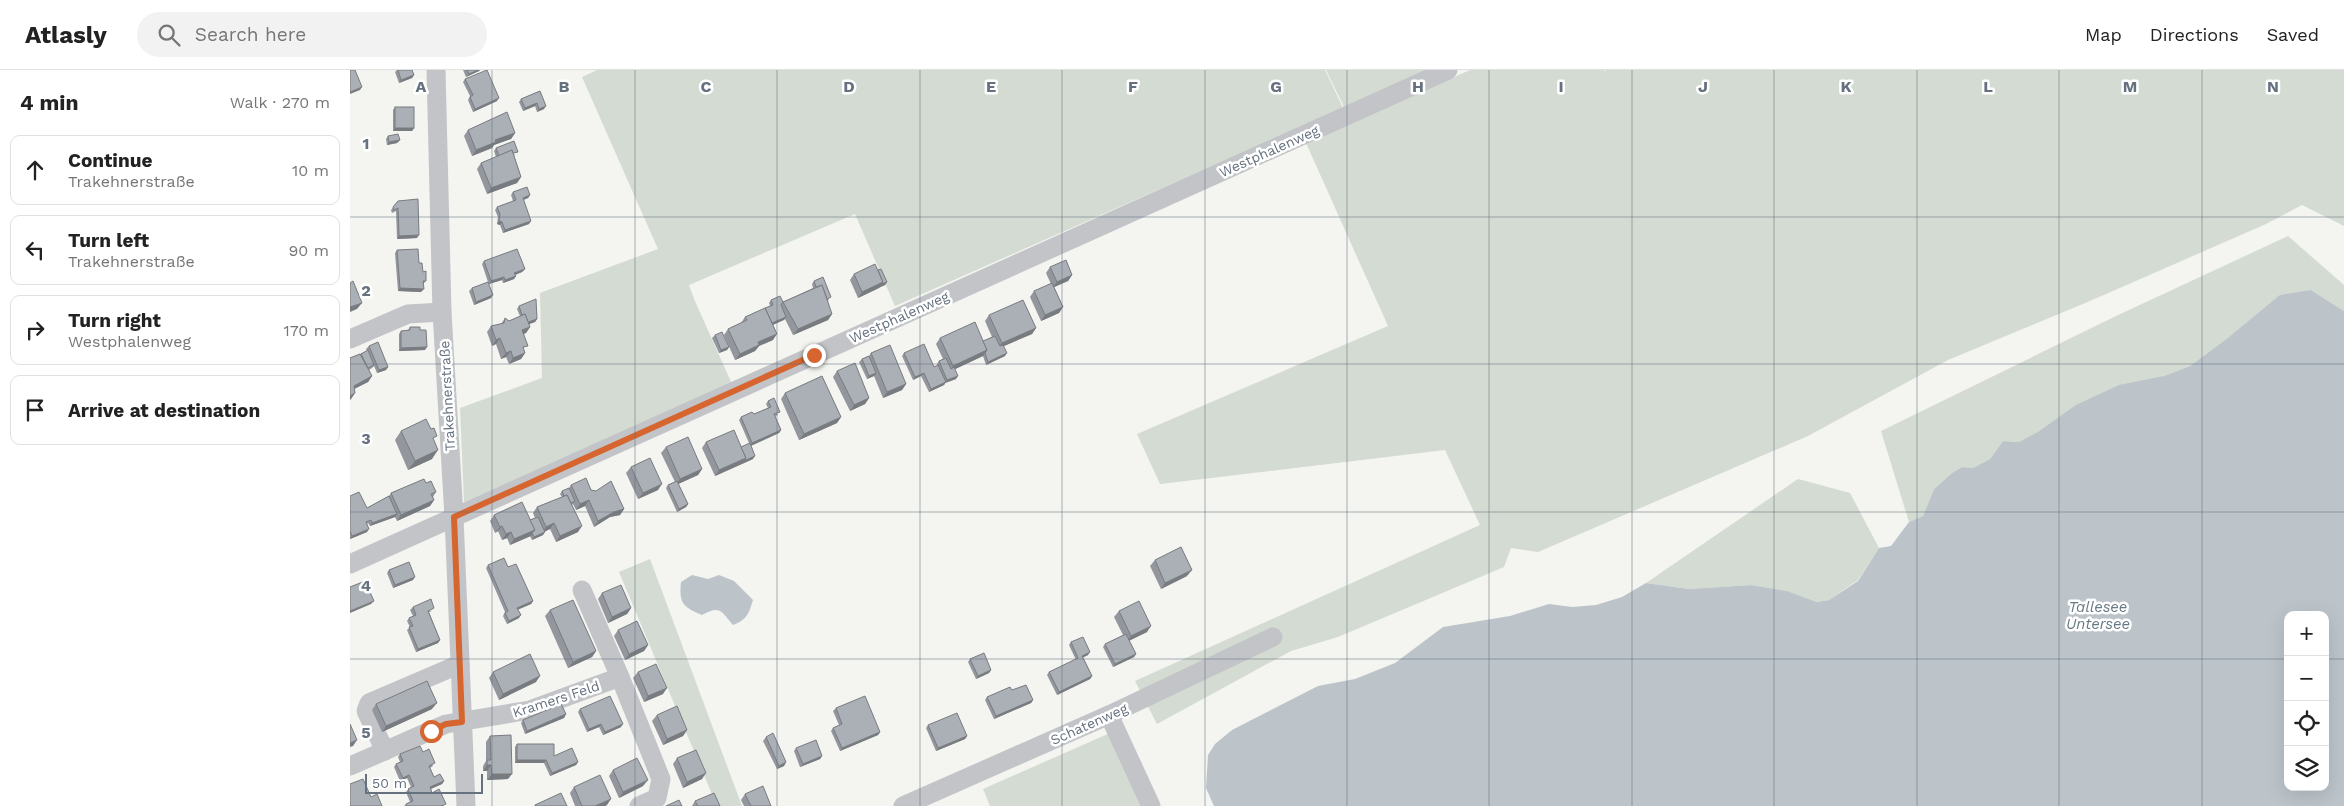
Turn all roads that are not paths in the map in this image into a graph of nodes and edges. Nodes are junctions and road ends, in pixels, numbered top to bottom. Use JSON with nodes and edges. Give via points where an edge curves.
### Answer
{"nodes":[{"id":1,"x":436,"y":70,"type":"edge"},
{"id":2,"x":1448,"y":70,"type":"edge"},
{"id":3,"x":442,"y":312,"type":"junction"},
{"id":4,"x":350,"y":339,"type":"edge"},
{"id":5,"x":454,"y":517,"type":"junction"},
{"id":6,"x":350,"y":564,"type":"edge"},
{"id":7,"x":582,"y":590,"type":"dead end"},
{"id":8,"x":1273,"y":638,"type":"dead end"},
{"id":9,"x":460,"y":664,"type":"junction"},
{"id":10,"x":620,"y":677,"type":"junction"},
{"id":11,"x":1109,"y":715,"type":"junction"},
{"id":12,"x":462,"y":722,"type":"junction"},
{"id":13,"x":385,"y":751,"type":"junction"},
{"id":14,"x":350,"y":766,"type":"edge"},
{"id":15,"x":466,"y":806,"type":"edge"},
{"id":16,"x":639,"y":806,"type":"edge"},
{"id":17,"x":903,"y":806,"type":"edge"},
{"id":18,"x":1151,"y":806,"type":"edge"}],
"edges":[{"from":1,"to":3,"type":"street","name":"Trakehnerstraße"},
{"from":2,"to":5,"type":"street","name":"Westphalenweg"},
{"from":3,"to":4,"type":"street","via":[[408,314]]},
{"from":3,"to":5,"type":"street","name":"Trakehnerstraße"},
{"from":5,"to":6,"type":"street","name":"Westphalenweg"},
{"from":5,"to":9,"type":"street","name":"Trakehnerstraße"},
{"from":7,"to":10,"type":"street"},
{"from":8,"to":11,"type":"street","name":"Schatenweg"},
{"from":9,"to":12,"type":"street","name":"Trakehnerstraße"},
{"from":9,"to":13,"type":"street","via":[[369,703],[366,711]]},
{"from":10,"to":12,"type":"street","name":"Kramers Feld","via":[[530,710]]},
{"from":10,"to":16,"type":"street","via":[[661,779],[657,798]]},
{"from":11,"to":17,"type":"street","name":"Schatenweg"},
{"from":11,"to":18,"type":"street"},
{"from":12,"to":13,"type":"street","via":[[446,724]]},
{"from":12,"to":15,"type":"street","name":"Trakehnerstraße"},
{"from":13,"to":14,"type":"street"}]}
